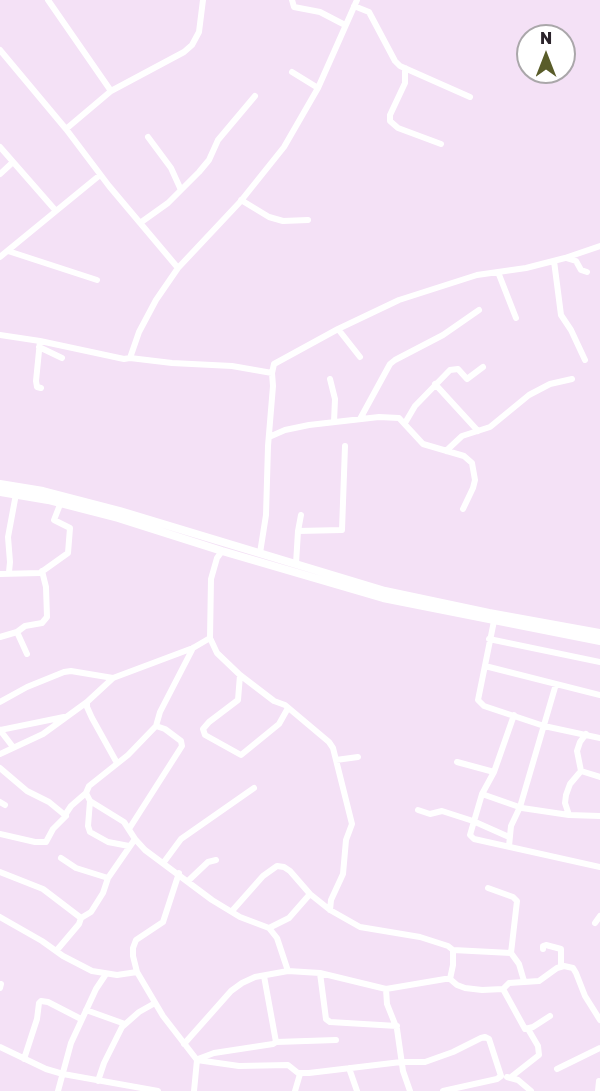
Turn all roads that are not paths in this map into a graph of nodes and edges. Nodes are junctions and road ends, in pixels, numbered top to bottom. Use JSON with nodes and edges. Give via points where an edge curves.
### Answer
{"nodes":[{"id":1,"x":48,"y":0,"type":"edge"},
{"id":2,"x":203,"y":0,"type":"edge"},
{"id":3,"x":292,"y":0,"type":"edge"},
{"id":4,"x":356,"y":3,"type":"edge"},
{"id":5,"x":345,"y":25,"type":"junction"},
{"id":6,"x":0,"y":50,"type":"edge"},
{"id":7,"x":405,"y":68,"type":"junction"},
{"id":8,"x":292,"y":72,"type":"dead end"},
{"id":9,"x":318,"y":88,"type":"junction"},
{"id":10,"x":111,"y":91,"type":"junction"},
{"id":11,"x":255,"y":96,"type":"dead end"},
{"id":12,"x":470,"y":97,"type":"dead end"},
{"id":13,"x":66,"y":129,"type":"junction"},
{"id":14,"x":148,"y":137,"type":"dead end"},
{"id":15,"x":441,"y":144,"type":"dead end"},
{"id":16,"x":0,"y":147,"type":"edge"},
{"id":17,"x":13,"y":162,"type":"junction"},
{"id":18,"x":0,"y":174,"type":"edge"},
{"id":19,"x":100,"y":175,"type":"junction"},
{"id":20,"x":181,"y":190,"type":"junction"},
{"id":21,"x":241,"y":200,"type":"junction"},
{"id":22,"x":56,"y":211,"type":"junction"},
{"id":23,"x":308,"y":220,"type":"dead end"},
{"id":24,"x":140,"y":223,"type":"junction"},
{"id":25,"x":600,"y":246,"type":"edge"},
{"id":26,"x":8,"y":251,"type":"junction"},
{"id":27,"x":0,"y":257,"type":"edge"},
{"id":28,"x":565,"y":258,"type":"junction"},
{"id":29,"x":554,"y":261,"type":"junction"},
{"id":30,"x":177,"y":268,"type":"junction"},
{"id":31,"x":498,"y":272,"type":"junction"},
{"id":32,"x":587,"y":272,"type":"dead end"},
{"id":33,"x":97,"y":280,"type":"dead end"},
{"id":34,"x":479,"y":310,"type":"dead end"},
{"id":35,"x":516,"y":318,"type":"dead end"},
{"id":36,"x":338,"y":329,"type":"junction"},
{"id":37,"x":0,"y":335,"type":"edge"},
{"id":38,"x":40,"y":344,"type":"junction"},
{"id":39,"x":130,"y":357,"type":"junction"},
{"id":40,"x":360,"y":357,"type":"dead end"},
{"id":41,"x":62,"y":358,"type":"dead end"},
{"id":42,"x":585,"y":360,"type":"dead end"},
{"id":43,"x":483,"y":367,"type":"dead end"},
{"id":44,"x":272,"y":373,"type":"junction"},
{"id":45,"x":330,"y":379,"type":"dead end"},
{"id":46,"x":572,"y":379,"type":"dead end"},
{"id":47,"x":435,"y":384,"type":"junction"},
{"id":48,"x":41,"y":388,"type":"dead end"},
{"id":49,"x":360,"y":419,"type":"junction"},
{"id":50,"x":334,"y":422,"type":"junction"},
{"id":51,"x":405,"y":423,"type":"junction"},
{"id":52,"x":478,"y":431,"type":"junction"},
{"id":53,"x":269,"y":437,"type":"junction"},
{"id":54,"x":345,"y":446,"type":"dead end"},
{"id":55,"x":446,"y":451,"type":"junction"},
{"id":56,"x":0,"y":484,"type":"edge"},
{"id":57,"x":0,"y":492,"type":"edge"},
{"id":58,"x":16,"y":494,"type":"junction"},
{"id":59,"x":49,"y":496,"type":"junction"},
{"id":60,"x":61,"y":502,"type":"junction"},
{"id":61,"x":463,"y":509,"type":"dead end"},
{"id":62,"x":301,"y":515,"type":"dead end"},
{"id":63,"x":298,"y":531,"type":"junction"},
{"id":64,"x":222,"y":552,"type":"junction"},
{"id":65,"x":260,"y":553,"type":"junction"},
{"id":66,"x":296,"y":564,"type":"junction"},
{"id":67,"x":42,"y":571,"type":"junction"},
{"id":68,"x":9,"y":572,"type":"junction"},
{"id":69,"x":0,"y":574,"type":"edge"},
{"id":70,"x":494,"y":621,"type":"junction"},
{"id":71,"x":17,"y":632,"type":"junction"},
{"id":72,"x":600,"y":633,"type":"edge"},
{"id":73,"x":588,"y":635,"type":"junction"},
{"id":74,"x":0,"y":637,"type":"edge"},
{"id":75,"x":210,"y":638,"type":"junction"},
{"id":76,"x":489,"y":639,"type":"junction"},
{"id":77,"x":600,"y":641,"type":"edge"},
{"id":78,"x":194,"y":648,"type":"junction"},
{"id":79,"x":27,"y":654,"type":"dead end"},
{"id":80,"x":600,"y":662,"type":"edge"},
{"id":81,"x":485,"y":666,"type":"junction"},
{"id":82,"x":240,"y":675,"type":"junction"},
{"id":83,"x":113,"y":678,"type":"junction"},
{"id":84,"x":556,"y":684,"type":"junction"},
{"id":85,"x":600,"y":695,"type":"edge"},
{"id":86,"x":0,"y":702,"type":"edge"},
{"id":87,"x":87,"y":702,"type":"junction"},
{"id":88,"x":288,"y":708,"type":"junction"},
{"id":89,"x":514,"y":715,"type":"junction"},
{"id":90,"x":64,"y":717,"type":"junction"},
{"id":91,"x":156,"y":726,"type":"junction"},
{"id":92,"x":544,"y":726,"type":"junction"},
{"id":93,"x":0,"y":730,"type":"edge"},
{"id":94,"x":586,"y":734,"type":"junction"},
{"id":95,"x":600,"y":738,"type":"edge"},
{"id":96,"x":13,"y":747,"type":"junction"},
{"id":97,"x":0,"y":754,"type":"edge"},
{"id":98,"x":358,"y":757,"type":"dead end"},
{"id":99,"x":336,"y":760,"type":"junction"},
{"id":100,"x":457,"y":762,"type":"dead end"},
{"id":101,"x":117,"y":763,"type":"junction"},
{"id":102,"x":0,"y":768,"type":"edge"},
{"id":103,"x":581,"y":771,"type":"junction"},
{"id":104,"x":494,"y":772,"type":"junction"},
{"id":105,"x":600,"y":777,"type":"edge"},
{"id":106,"x":254,"y":788,"type":"dead end"},
{"id":107,"x":86,"y":793,"type":"junction"},
{"id":108,"x":482,"y":794,"type":"junction"},
{"id":109,"x":90,"y":801,"type":"junction"},
{"id":110,"x":520,"y":807,"type":"junction"},
{"id":111,"x":418,"y":810,"type":"dead end"},
{"id":112,"x":65,"y":814,"type":"junction"},
{"id":113,"x":569,"y":815,"type":"junction"},
{"id":114,"x":600,"y":816,"type":"edge"},
{"id":115,"x":473,"y":821,"type":"junction"},
{"id":116,"x":129,"y":829,"type":"junction"},
{"id":117,"x":0,"y":834,"type":"edge"},
{"id":118,"x":509,"y":837,"type":"junction"},
{"id":119,"x":135,"y":839,"type":"junction"},
{"id":120,"x":129,"y":846,"type":"junction"},
{"id":121,"x":509,"y":846,"type":"junction"},
{"id":122,"x":61,"y":858,"type":"dead end"},
{"id":123,"x":216,"y":860,"type":"dead end"},
{"id":124,"x":164,"y":862,"type":"junction"},
{"id":125,"x":600,"y":867,"type":"edge"},
{"id":126,"x":0,"y":872,"type":"edge"},
{"id":127,"x":178,"y":873,"type":"junction"},
{"id":128,"x":108,"y":878,"type":"junction"},
{"id":129,"x":188,"y":881,"type":"junction"},
{"id":130,"x":488,"y":888,"type":"dead end"},
{"id":131,"x":310,"y":894,"type":"junction"},
{"id":132,"x":330,"y":910,"type":"junction"},
{"id":133,"x":232,"y":911,"type":"junction"},
{"id":134,"x":600,"y":916,"type":"edge"},
{"id":135,"x":0,"y":917,"type":"edge"},
{"id":136,"x":81,"y":918,"type":"junction"},
{"id":137,"x":595,"y":923,"type":"dead end"},
{"id":138,"x":268,"y":928,"type":"junction"},
{"id":139,"x":543,"y":949,"type":"dead end"},
{"id":140,"x":57,"y":950,"type":"junction"},
{"id":141,"x":453,"y":950,"type":"junction"},
{"id":142,"x":512,"y":953,"type":"junction"},
{"id":143,"x":561,"y":966,"type":"junction"},
{"id":144,"x":288,"y":971,"type":"junction"},
{"id":145,"x":137,"y":972,"type":"junction"},
{"id":146,"x":106,"y":974,"type":"junction"},
{"id":147,"x":320,"y":974,"type":"junction"},
{"id":148,"x":264,"y":976,"type":"junction"},
{"id":149,"x":450,"y":979,"type":"junction"},
{"id":150,"x":524,"y":981,"type":"junction"},
{"id":151,"x":386,"y":989,"type":"junction"},
{"id":152,"x":503,"y":989,"type":"junction"},
{"id":153,"x":155,"y":1003,"type":"junction"},
{"id":154,"x":86,"y":1010,"type":"junction"},
{"id":155,"x":550,"y":1016,"type":"dead end"},
{"id":156,"x":600,"y":1019,"type":"edge"},
{"id":157,"x":81,"y":1020,"type":"junction"},
{"id":158,"x":125,"y":1024,"type":"junction"},
{"id":159,"x":397,"y":1026,"type":"junction"},
{"id":160,"x":528,"y":1029,"type":"junction"},
{"id":161,"x":336,"y":1040,"type":"dead end"},
{"id":162,"x":276,"y":1042,"type":"junction"},
{"id":163,"x":184,"y":1044,"type":"junction"},
{"id":164,"x":0,"y":1047,"type":"edge"},
{"id":165,"x":600,"y":1048,"type":"edge"},
{"id":166,"x":24,"y":1059,"type":"junction"},
{"id":167,"x":197,"y":1060,"type":"junction"},
{"id":168,"x":401,"y":1062,"type":"junction"},
{"id":169,"x":350,"y":1068,"type":"junction"},
{"id":170,"x":557,"y":1069,"type":"dead end"},
{"id":171,"x":63,"y":1074,"type":"junction"},
{"id":172,"x":300,"y":1074,"type":"junction"},
{"id":173,"x":501,"y":1076,"type":"junction"},
{"id":174,"x":511,"y":1077,"type":"junction"},
{"id":175,"x":99,"y":1081,"type":"junction"},
{"id":176,"x":599,"y":1081,"type":"edge"},
{"id":177,"x":485,"y":1082,"type":"junction"},
{"id":178,"x":58,"y":1091,"type":"edge"},
{"id":179,"x":158,"y":1091,"type":"edge"},
{"id":180,"x":194,"y":1091,"type":"edge"},
{"id":181,"x":296,"y":1091,"type":"edge"},
{"id":182,"x":357,"y":1091,"type":"edge"},
{"id":183,"x":410,"y":1091,"type":"edge"},
{"id":184,"x":443,"y":1091,"type":"edge"},
{"id":185,"x":487,"y":1091,"type":"edge"},
{"id":186,"x":531,"y":1091,"type":"edge"},
{"id":187,"x":598,"y":1091,"type":"edge"}],
"edges":[{"from":1,"to":10,"type":"street"},
{"from":2,"to":10,"type":"street","via":[[199,32],[192,45]]},
{"from":3,"to":5,"type":"street","via":[[294,7],[320,12]]},
{"from":4,"to":5,"type":"street"},
{"from":4,"to":7,"type":"street","via":[[369,12],[395,61]]},
{"from":5,"to":9,"type":"street"},
{"from":6,"to":13,"type":"street"},
{"from":7,"to":12,"type":"street"},
{"from":7,"to":15,"type":"street","via":[[405,83],[390,120],[398,128]]},
{"from":8,"to":9,"type":"street"},
{"from":9,"to":21,"type":"street","via":[[284,147]]},
{"from":10,"to":13,"type":"street"},
{"from":11,"to":20,"type":"street","via":[[218,140],[204,166]]},
{"from":13,"to":19,"type":"street"},
{"from":14,"to":20,"type":"street","via":[[171,168]]},
{"from":16,"to":17,"type":"street"},
{"from":17,"to":18,"type":"street"},
{"from":17,"to":22,"type":"street"},
{"from":19,"to":22,"type":"street"},
{"from":19,"to":24,"type":"street"},
{"from":20,"to":24,"type":"street"},
{"from":21,"to":23,"type":"street","via":[[269,217]]},
{"from":21,"to":30,"type":"street"},
{"from":22,"to":26,"type":"street"},
{"from":24,"to":30,"type":"street"},
{"from":25,"to":28,"type":"street"},
{"from":26,"to":27,"type":"street"},
{"from":26,"to":33,"type":"street"},
{"from":28,"to":29,"type":"street"},
{"from":28,"to":32,"type":"street","via":[[576,261]]},
{"from":29,"to":31,"type":"street"},
{"from":29,"to":42,"type":"street","via":[[561,315]]},
{"from":30,"to":39,"type":"street","via":[[139,332]]},
{"from":31,"to":35,"type":"street"},
{"from":31,"to":36,"type":"street","via":[[399,300]]},
{"from":34,"to":49,"type":"street","via":[[390,364]]},
{"from":36,"to":40,"type":"street"},
{"from":36,"to":44,"type":"street","via":[[274,363]]},
{"from":37,"to":38,"type":"street"},
{"from":38,"to":39,"type":"street"},
{"from":38,"to":41,"type":"street"},
{"from":38,"to":48,"type":"street","via":[[36,381]]},
{"from":39,"to":44,"type":"street"},
{"from":43,"to":47,"type":"street","via":[[467,379],[455,368]]},
{"from":44,"to":53,"type":"street"},
{"from":45,"to":50,"type":"street","via":[[335,399]]},
{"from":46,"to":52,"type":"street","via":[[550,384],[530,395],[490,427]]},
{"from":47,"to":51,"type":"street"},
{"from":47,"to":52,"type":"street"},
{"from":49,"to":50,"type":"street"},
{"from":49,"to":51,"type":"street","via":[[392,417]]},
{"from":50,"to":53,"type":"street","via":[[285,430]]},
{"from":51,"to":55,"type":"street","via":[[423,444]]},
{"from":52,"to":55,"type":"street","via":[[462,436]]},
{"from":53,"to":65,"type":"street","via":[[267,515]]},
{"from":54,"to":63,"type":"street","via":[[342,530]]},
{"from":55,"to":61,"type":"street","via":[[464,456],[474,468],[473,488]]},
{"from":56,"to":59,"type":"main road"},
{"from":57,"to":58,"type":"main road"},
{"from":58,"to":59,"type":"main road"},
{"from":58,"to":68,"type":"street","via":[[8,537]]},
{"from":59,"to":60,"type":"main road"},
{"from":59,"to":65,"type":"main road"},
{"from":60,"to":64,"type":"main road"},
{"from":60,"to":67,"type":"street","via":[[54,520],[70,528],[68,553]]},
{"from":62,"to":63,"type":"street"},
{"from":63,"to":66,"type":"street"},
{"from":64,"to":70,"type":"main road","via":[[383,598]]},
{"from":64,"to":75,"type":"street","via":[[211,579]]},
{"from":65,"to":66,"type":"main road"},
{"from":66,"to":73,"type":"main road","via":[[384,591]]},
{"from":67,"to":68,"type":"street"},
{"from":67,"to":71,"type":"street","via":[[46,617],[42,623]]},
{"from":68,"to":69,"type":"street"},
{"from":70,"to":73,"type":"main road"},
{"from":70,"to":76,"type":"street"},
{"from":71,"to":74,"type":"street"},
{"from":71,"to":79,"type":"street"},
{"from":72,"to":73,"type":"main road"},
{"from":73,"to":77,"type":"main road"},
{"from":75,"to":78,"type":"street"},
{"from":75,"to":82,"type":"street","via":[[217,653]]},
{"from":76,"to":80,"type":"street"},
{"from":76,"to":81,"type":"street"},
{"from":78,"to":83,"type":"street"},
{"from":78,"to":91,"type":"street"},
{"from":81,"to":84,"type":"street"},
{"from":81,"to":89,"type":"street","via":[[478,700],[484,706]]},
{"from":82,"to":88,"type":"street"},
{"from":82,"to":88,"type":"street","via":[[238,700],[209,722],[203,729],[206,735],[241,755],[279,724]]},
{"from":83,"to":86,"type":"street","via":[[64,672]]},
{"from":83,"to":87,"type":"street"},
{"from":84,"to":85,"type":"street"},
{"from":84,"to":92,"type":"street"},
{"from":87,"to":90,"type":"street"},
{"from":87,"to":101,"type":"street"},
{"from":88,"to":99,"type":"street","via":[[329,742]]},
{"from":89,"to":92,"type":"street"},
{"from":89,"to":104,"type":"street"},
{"from":90,"to":93,"type":"street"},
{"from":90,"to":96,"type":"street","via":[[43,734]]},
{"from":91,"to":101,"type":"street"},
{"from":91,"to":116,"type":"street","via":[[181,741],[182,746]]},
{"from":92,"to":94,"type":"street"},
{"from":92,"to":110,"type":"street"},
{"from":93,"to":96,"type":"street"},
{"from":94,"to":95,"type":"street"},
{"from":94,"to":103,"type":"street","via":[[577,751]]},
{"from":96,"to":97,"type":"street"},
{"from":98,"to":99,"type":"street"},
{"from":99,"to":132,"type":"street","via":[[352,824],[346,840],[343,874]]},
{"from":100,"to":104,"type":"street"},
{"from":101,"to":107,"type":"street"},
{"from":102,"to":112,"type":"street","via":[[27,791]]},
{"from":103,"to":105,"type":"street"},
{"from":103,"to":113,"type":"street","via":[[566,795],[564,803]]},
{"from":104,"to":108,"type":"street"},
{"from":106,"to":124,"type":"street","via":[[181,839]]},
{"from":107,"to":109,"type":"street"},
{"from":107,"to":112,"type":"street"},
{"from":108,"to":110,"type":"street"},
{"from":108,"to":115,"type":"street"},
{"from":109,"to":116,"type":"street","via":[[119,818]]},
{"from":109,"to":120,"type":"street","via":[[90,832],[108,842]]},
{"from":110,"to":113,"type":"street"},
{"from":110,"to":118,"type":"street"},
{"from":111,"to":115,"type":"street","via":[[430,814],[442,811]]},
{"from":112,"to":117,"type":"street","via":[[46,842]]},
{"from":113,"to":114,"type":"street"},
{"from":115,"to":118,"type":"street"},
{"from":115,"to":121,"type":"street","via":[[470,835],[474,838]]},
{"from":116,"to":119,"type":"street"},
{"from":118,"to":121,"type":"street"},
{"from":119,"to":120,"type":"street"},
{"from":119,"to":124,"type":"street"},
{"from":120,"to":128,"type":"street"},
{"from":121,"to":125,"type":"street"},
{"from":122,"to":128,"type":"street","via":[[76,868]]},
{"from":123,"to":129,"type":"street","via":[[208,862]]},
{"from":124,"to":127,"type":"street"},
{"from":126,"to":136,"type":"street","via":[[43,889]]},
{"from":127,"to":129,"type":"street"},
{"from":127,"to":145,"type":"street","via":[[163,921],[136,940],[133,956]]},
{"from":128,"to":136,"type":"street","via":[[91,912]]},
{"from":129,"to":133,"type":"street"},
{"from":130,"to":142,"type":"street","via":[[517,900]]},
{"from":131,"to":132,"type":"street"},
{"from":131,"to":133,"type":"street","via":[[290,870],[277,866]]},
{"from":131,"to":138,"type":"street","via":[[289,918]]},
{"from":132,"to":141,"type":"street","via":[[360,927],[420,937]]},
{"from":133,"to":138,"type":"street"},
{"from":134,"to":137,"type":"street"},
{"from":135,"to":140,"type":"street"},
{"from":136,"to":140,"type":"street"},
{"from":138,"to":144,"type":"street","via":[[277,938]]},
{"from":139,"to":143,"type":"street","via":[[546,945],[561,949]]},
{"from":140,"to":146,"type":"street","via":[[92,971]]},
{"from":141,"to":142,"type":"street"},
{"from":141,"to":149,"type":"street"},
{"from":142,"to":150,"type":"street"},
{"from":143,"to":150,"type":"street","via":[[543,980]]},
{"from":143,"to":156,"type":"street","via":[[573,968]]},
{"from":144,"to":147,"type":"street"},
{"from":144,"to":148,"type":"street"},
{"from":145,"to":146,"type":"street"},
{"from":145,"to":153,"type":"street"},
{"from":146,"to":154,"type":"street"},
{"from":147,"to":151,"type":"street"},
{"from":147,"to":159,"type":"street","via":[[326,1019],[330,1022]]},
{"from":148,"to":162,"type":"street"},
{"from":148,"to":163,"type":"street","via":[[242,982],[231,991]]},
{"from":149,"to":151,"type":"street"},
{"from":149,"to":152,"type":"street","via":[[465,988]]},
{"from":150,"to":152,"type":"street","via":[[509,983]]},
{"from":151,"to":159,"type":"street","via":[[387,1004]]},
{"from":152,"to":160,"type":"street","via":[[521,1024]]},
{"from":153,"to":158,"type":"street"},
{"from":153,"to":163,"type":"street"},
{"from":154,"to":157,"type":"street"},
{"from":154,"to":158,"type":"street"},
{"from":155,"to":160,"type":"street"},
{"from":157,"to":166,"type":"street","via":[[48,1002],[39,1003]]},
{"from":157,"to":171,"type":"street"},
{"from":158,"to":175,"type":"street","via":[[113,1042]]},
{"from":159,"to":168,"type":"street"},
{"from":160,"to":174,"type":"street","via":[[539,1055]]},
{"from":161,"to":162,"type":"street"},
{"from":162,"to":167,"type":"street","via":[[214,1053]]},
{"from":163,"to":167,"type":"street"},
{"from":164,"to":166,"type":"street"},
{"from":165,"to":170,"type":"street"},
{"from":166,"to":171,"type":"street"},
{"from":167,"to":172,"type":"street","via":[[239,1066],[288,1065]]},
{"from":167,"to":180,"type":"street"},
{"from":168,"to":169,"type":"street"},
{"from":168,"to":173,"type":"street","via":[[425,1062],[485,1037]]},
{"from":168,"to":183,"type":"street"},
{"from":169,"to":172,"type":"street"},
{"from":169,"to":182,"type":"street"},
{"from":171,"to":175,"type":"street"},
{"from":171,"to":178,"type":"street"},
{"from":172,"to":181,"type":"street"},
{"from":173,"to":174,"type":"street"},
{"from":173,"to":177,"type":"street"},
{"from":174,"to":186,"type":"street"},
{"from":175,"to":179,"type":"street"},
{"from":176,"to":187,"type":"street"},
{"from":177,"to":184,"type":"street"},
{"from":177,"to":185,"type":"street"}]}
